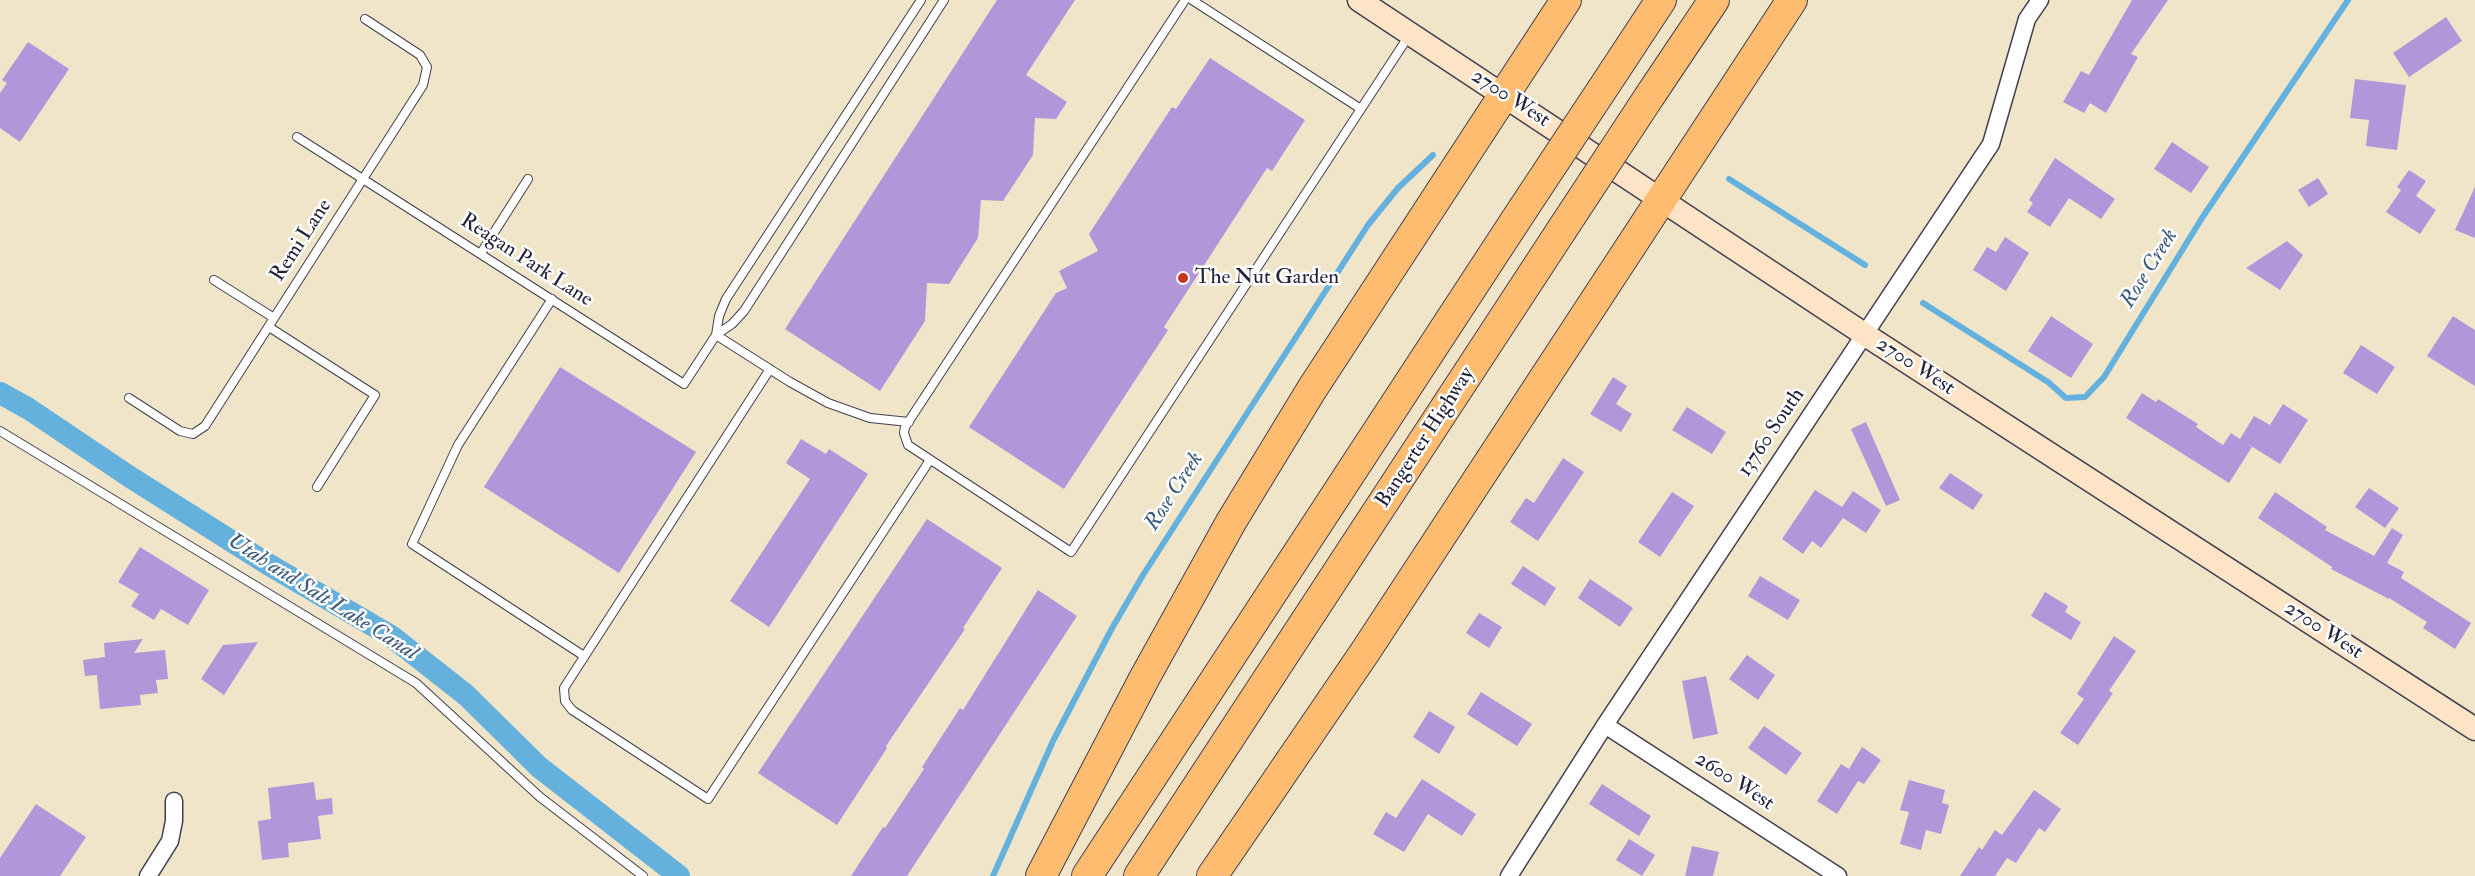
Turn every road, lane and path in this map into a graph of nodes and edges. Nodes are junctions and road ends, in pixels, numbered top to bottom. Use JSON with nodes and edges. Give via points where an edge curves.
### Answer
{"nodes":[{"id":1,"x":921,"y":0,"type":"edge"},
{"id":2,"x":944,"y":0,"type":"edge"},
{"id":3,"x":1185,"y":0,"type":"edge"},
{"id":4,"x":1192,"y":0,"type":"edge"},
{"id":5,"x":1359,"y":0,"type":"edge"},
{"id":6,"x":1566,"y":0,"type":"edge"},
{"id":7,"x":1661,"y":0,"type":"edge"},
{"id":8,"x":1714,"y":0,"type":"edge"},
{"id":9,"x":1792,"y":0,"type":"edge"},
{"id":10,"x":2040,"y":0,"type":"edge"},
{"id":11,"x":364,"y":19,"type":"dead end"},
{"id":12,"x":1411,"y":34,"type":"junction"},
{"id":13,"x":1504,"y":96,"type":"junction"},
{"id":14,"x":1361,"y":110,"type":"junction"},
{"id":15,"x":297,"y":137,"type":"dead end"},
{"id":16,"x":363,"y":179,"type":"junction"},
{"id":17,"x":528,"y":179,"type":"dead end"},
{"id":18,"x":1662,"y":200,"type":"junction"},
{"id":19,"x":481,"y":253,"type":"junction"},
{"id":20,"x":214,"y":280,"type":"dead end"},
{"id":21,"x":552,"y":299,"type":"junction"},
{"id":22,"x":274,"y":318,"type":"junction"},
{"id":23,"x":268,"y":327,"type":"junction"},
{"id":24,"x":716,"y":334,"type":"junction"},
{"id":25,"x":1864,"y":334,"type":"junction"},
{"id":26,"x":770,"y":369,"type":"junction"},
{"id":27,"x":129,"y":398,"type":"dead end"},
{"id":28,"x":909,"y":422,"type":"junction"},
{"id":29,"x":0,"y":430,"type":"edge"},
{"id":30,"x":930,"y":460,"type":"junction"},
{"id":31,"x":317,"y":487,"type":"dead end"},
{"id":32,"x":584,"y":656,"type":"junction"},
{"id":33,"x":1605,"y":725,"type":"junction"},
{"id":34,"x":2475,"y":729,"type":"edge"},
{"id":35,"x":174,"y":801,"type":"dead end"},
{"id":36,"x":148,"y":876,"type":"edge"},
{"id":37,"x":643,"y":876,"type":"edge"},
{"id":38,"x":1041,"y":876,"type":"edge"},
{"id":39,"x":1087,"y":876,"type":"edge"},
{"id":40,"x":1139,"y":876,"type":"edge"},
{"id":41,"x":1212,"y":876,"type":"edge"},
{"id":42,"x":1509,"y":876,"type":"edge"},
{"id":43,"x":1838,"y":876,"type":"edge"}],
"edges":[{"from":1,"to":24,"type":"lane","name":"Reagan Park Lane","via":[[726,299]]},
{"from":2,"to":24,"type":"lane","name":"Reagan Park Lane","via":[[744,311]]},
{"from":3,"to":28,"type":"lane"},
{"from":4,"to":14,"type":"lane"},
{"from":5,"to":12,"type":"main road","name":"2700 West"},
{"from":6,"to":13,"type":"highway"},
{"from":7,"to":39,"type":"highway","name":"Bangerter Highway","bridge":true},
{"from":8,"to":40,"type":"highway","name":"Bangerter Highway","bridge":true},
{"from":9,"to":18,"type":"highway"},
{"from":10,"to":25,"type":"street","name":"13760 South","via":[[2027,19],[1991,144]]},
{"from":11,"to":16,"type":"lane","name":"Remi Lane","via":[[420,55],[427,67],[423,85]]},
{"from":12,"to":13,"type":"main road","name":"2700 West"},
{"from":12,"to":14,"type":"lane"},
{"from":13,"to":18,"type":"main road","name":"2700 West"},
{"from":13,"to":38,"type":"highway","via":[[1312,389],[1231,522]]},
{"from":14,"to":30,"type":"lane","via":[[1071,552]]},
{"from":15,"to":16,"type":"lane","name":"Reagan Park Lane"},
{"from":16,"to":19,"type":"lane","name":"Reagan Park Lane"},
{"from":16,"to":22,"type":"lane","name":"Remi Lane"},
{"from":17,"to":19,"type":"lane"},
{"from":18,"to":25,"type":"main road","name":"2700 West"},
{"from":18,"to":41,"type":"highway"},
{"from":19,"to":21,"type":"lane","name":"Reagan Park Lane"},
{"from":20,"to":22,"type":"lane"},
{"from":21,"to":24,"type":"lane","name":"Reagan Park Lane","via":[[684,384]]},
{"from":21,"to":32,"type":"lane","via":[[458,445],[412,544]]},
{"from":22,"to":23,"type":"lane","name":"Remi Lane"},
{"from":23,"to":27,"type":"lane","name":"Remi Lane","via":[[205,426],[193,434]]},
{"from":23,"to":31,"type":"lane","via":[[375,395]]},
{"from":24,"to":26,"type":"lane"},
{"from":25,"to":33,"type":"street","name":"13760 South"},
{"from":25,"to":34,"type":"main road","name":"2700 West"},
{"from":26,"to":28,"type":"lane","via":[[848,412]]},
{"from":26,"to":32,"type":"lane"},
{"from":28,"to":30,"type":"lane","via":[[904,433],[908,445]]},
{"from":29,"to":37,"type":"lane","via":[[416,683],[540,797]]},
{"from":30,"to":32,"type":"lane","via":[[708,799],[568,706],[564,688]]},
{"from":33,"to":42,"type":"street","name":"13760 South"},
{"from":33,"to":43,"type":"street","name":"2600 West"},
{"from":35,"to":36,"type":"street","via":[[170,841]]}]}
